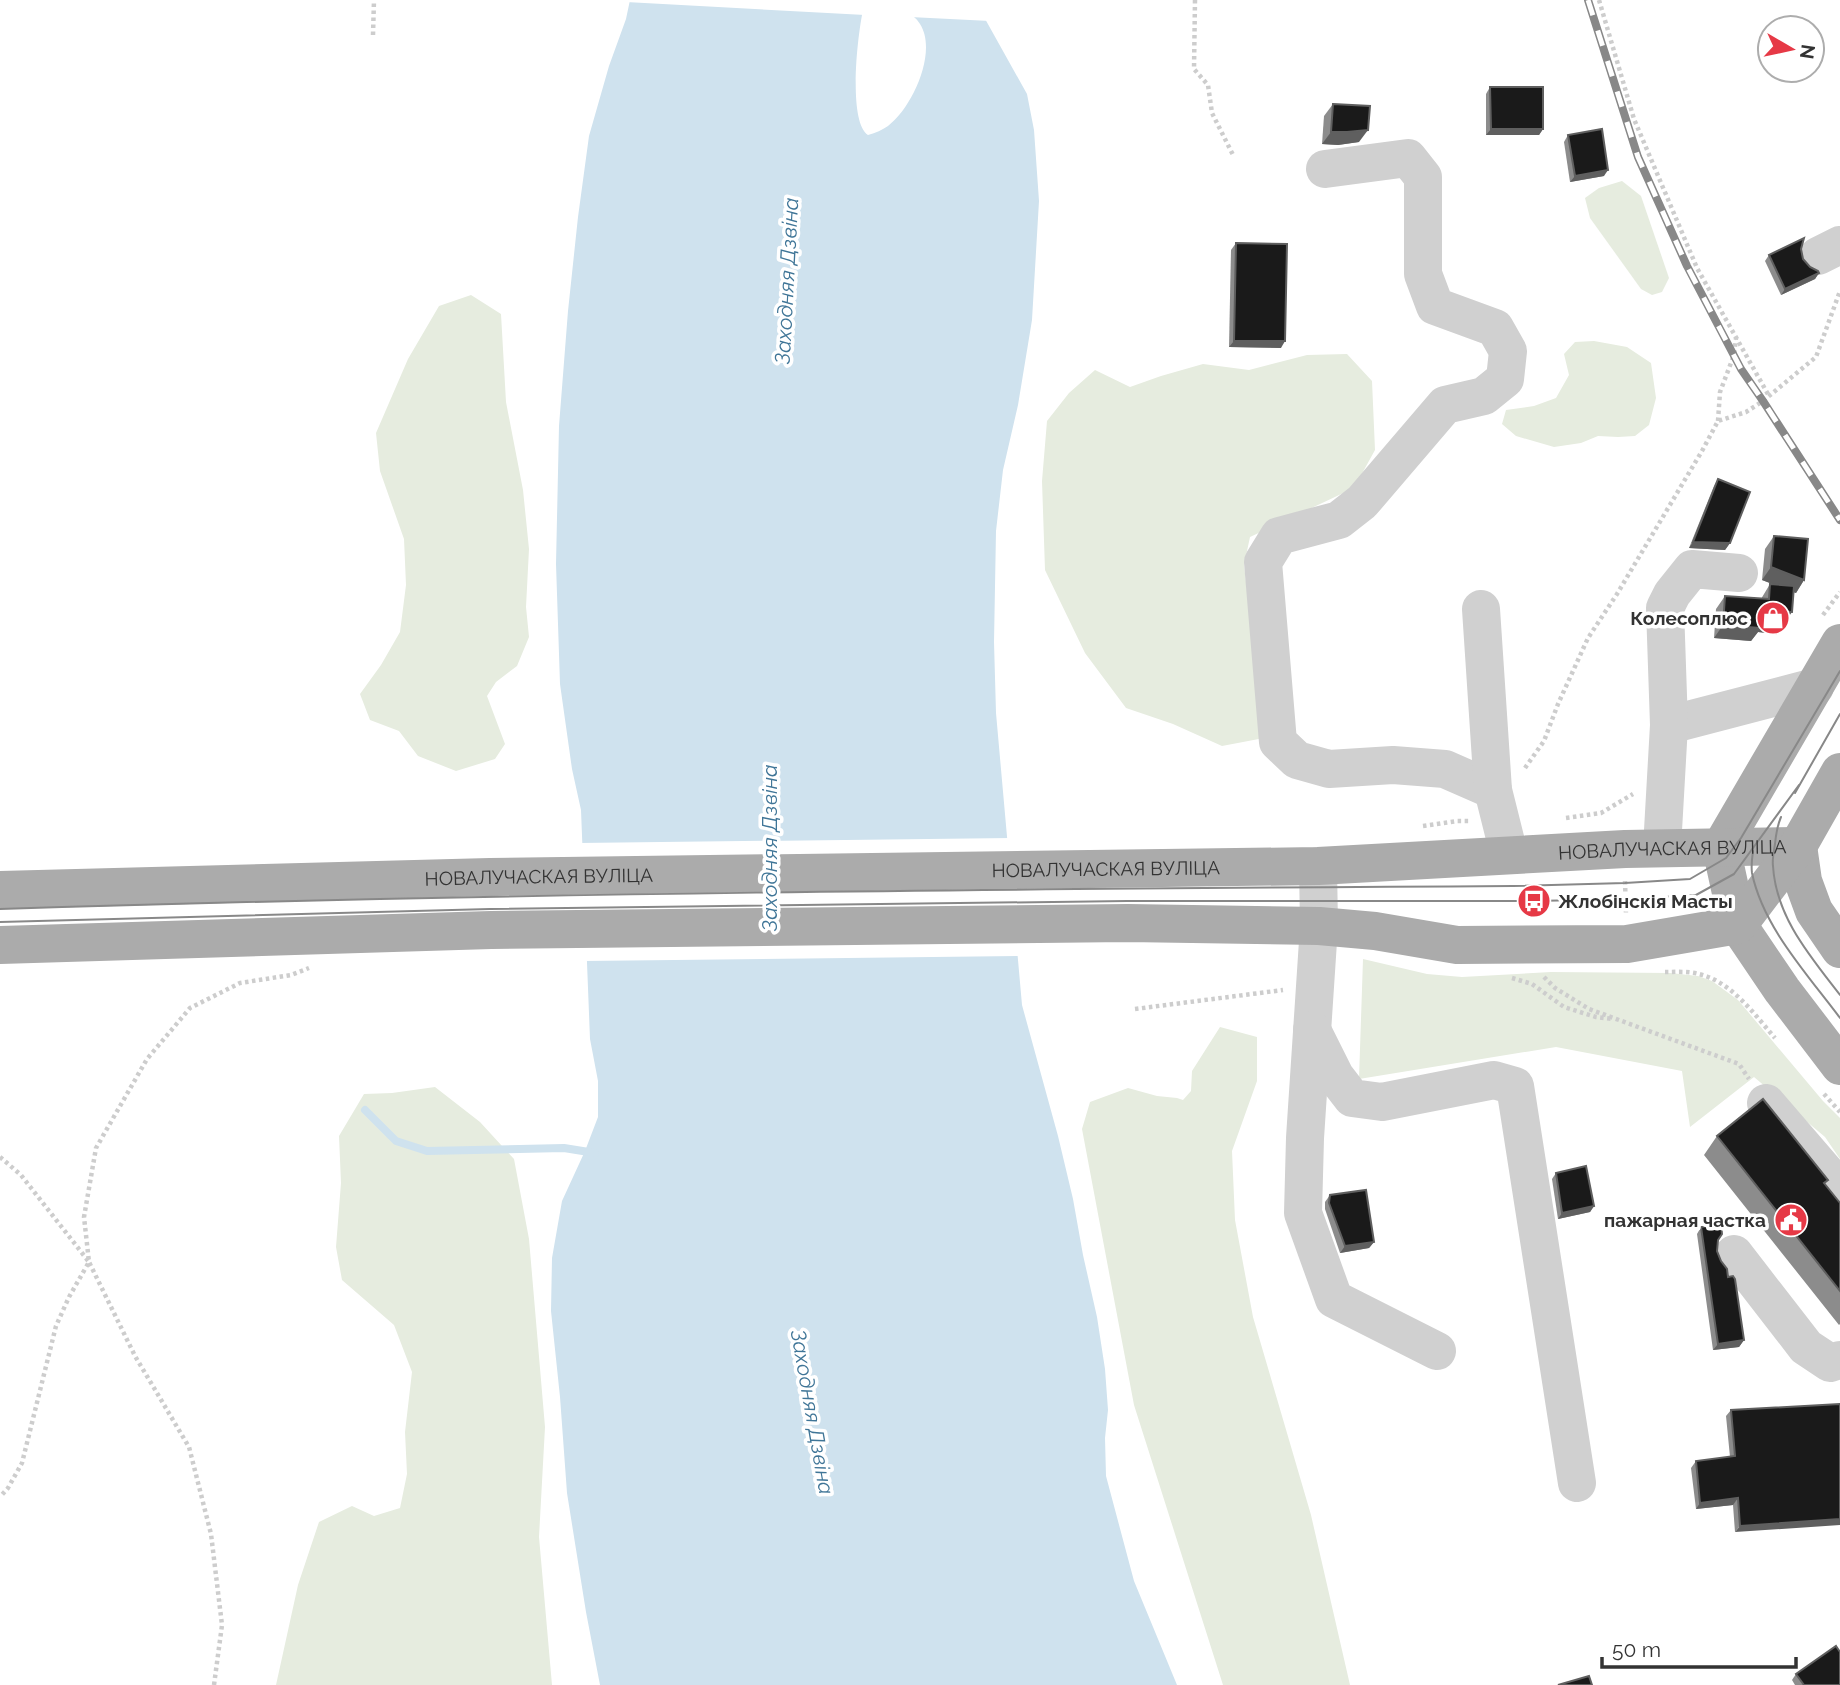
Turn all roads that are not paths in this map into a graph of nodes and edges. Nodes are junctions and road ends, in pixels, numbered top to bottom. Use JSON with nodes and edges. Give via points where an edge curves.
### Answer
{"nodes":[{"id":1,"x":1325,"y":169,"type":"dead end"},
{"id":2,"x":1739,"y":573,"type":"dead end"},
{"id":3,"x":1481,"y":609,"type":"dead end"},
{"id":4,"x":1840,"y":643,"type":"edge"},
{"id":5,"x":1815,"y":687,"type":"junction"},
{"id":6,"x":1669,"y":725,"type":"junction"},
{"id":7,"x":1840,"y":772,"type":"edge"},
{"id":8,"x":1493,"y":790,"type":"junction"},
{"id":9,"x":1798,"y":846,"type":"junction"},
{"id":10,"x":1721,"y":847,"type":"junction"},
{"id":11,"x":1662,"y":848,"type":"junction"},
{"id":12,"x":1509,"y":854,"type":"junction"},
{"id":13,"x":1318,"y":866,"type":"junction"},
{"id":14,"x":0,"y":890,"type":"edge"},
{"id":15,"x":1738,"y":925,"type":"junction"},
{"id":16,"x":1319,"y":926,"type":"junction"},
{"id":17,"x":0,"y":945,"type":"edge"},
{"id":18,"x":1840,"y":949,"type":"edge"},
{"id":19,"x":1312,"y":1030,"type":"junction"},
{"id":20,"x":1831,"y":1079,"type":"edge"},
{"id":21,"x":1766,"y":1103,"type":"edge"},
{"id":22,"x":1840,"y":1189,"type":"edge"},
{"id":23,"x":1734,"y":1254,"type":"dead end"},
{"id":24,"x":1437,"y":1352,"type":"dead end"},
{"id":25,"x":1840,"y":1360,"type":"edge"},
{"id":26,"x":1577,"y":1483,"type":"dead end"}],
"edges":[{"from":1,"to":8,"type":"lane","via":[[1408,158],[1423,177],[1423,274],[1435,306],[1495,328],[1508,351],[1505,379],[1484,396],[1445,405],[1362,502],[1339,520],[1279,536],[1263,562],[1278,743],[1297,760],[1329,769],[1393,765],[1446,769]]},
{"from":2,"to":6,"type":"lane","via":[[1692,569],[1665,608]]},
{"from":3,"to":8,"type":"lane"},
{"from":4,"to":5,"type":"main road"},
{"from":5,"to":6,"type":"lane"},
{"from":5,"to":10,"type":"main road"},
{"from":6,"to":11,"type":"lane"},
{"from":7,"to":9,"type":"main road"},
{"from":8,"to":12,"type":"lane"},
{"from":9,"to":10,"type":"main road","name":"НОВАЛУЧАСКАЯ ВУЛІЦА"},
{"from":9,"to":15,"type":"main road","name":"НОВАЛУЧАСКАЯ ВУЛІЦА"},
{"from":9,"to":18,"type":"main road","via":[[1803,881],[1814,911]]},
{"from":10,"to":11,"type":"main road","name":"НОВАЛУЧАСКАЯ ВУЛІЦА"},
{"from":10,"to":15,"type":"main road"},
{"from":11,"to":12,"type":"main road","name":"НОВАЛУЧАСКАЯ ВУЛІЦА"},
{"from":12,"to":13,"type":"main road","name":"НОВАЛУЧАСКАЯ ВУЛІЦА"},
{"from":13,"to":14,"type":"main road","name":"НОВАЛУЧАСКАЯ ВУЛІЦА","via":[[490,877]]},
{"from":13,"to":16,"type":"lane"},
{"from":15,"to":16,"type":"main road","via":[[1627,944],[1503,946],[1457,945]]},
{"from":15,"to":20,"type":"main road","via":[[1782,990]]},
{"from":16,"to":17,"type":"main road","via":[[1128,923],[491,930]]},
{"from":16,"to":19,"type":"lane"},
{"from":19,"to":24,"type":"lane","via":[[1303,1213],[1334,1299]]},
{"from":19,"to":26,"type":"lane","via":[[1352,1098],[1382,1102],[1494,1080],[1515,1086]]},
{"from":21,"to":22,"type":"lane"},
{"from":23,"to":25,"type":"lane","via":[[1806,1347],[1830,1363]]}]}
